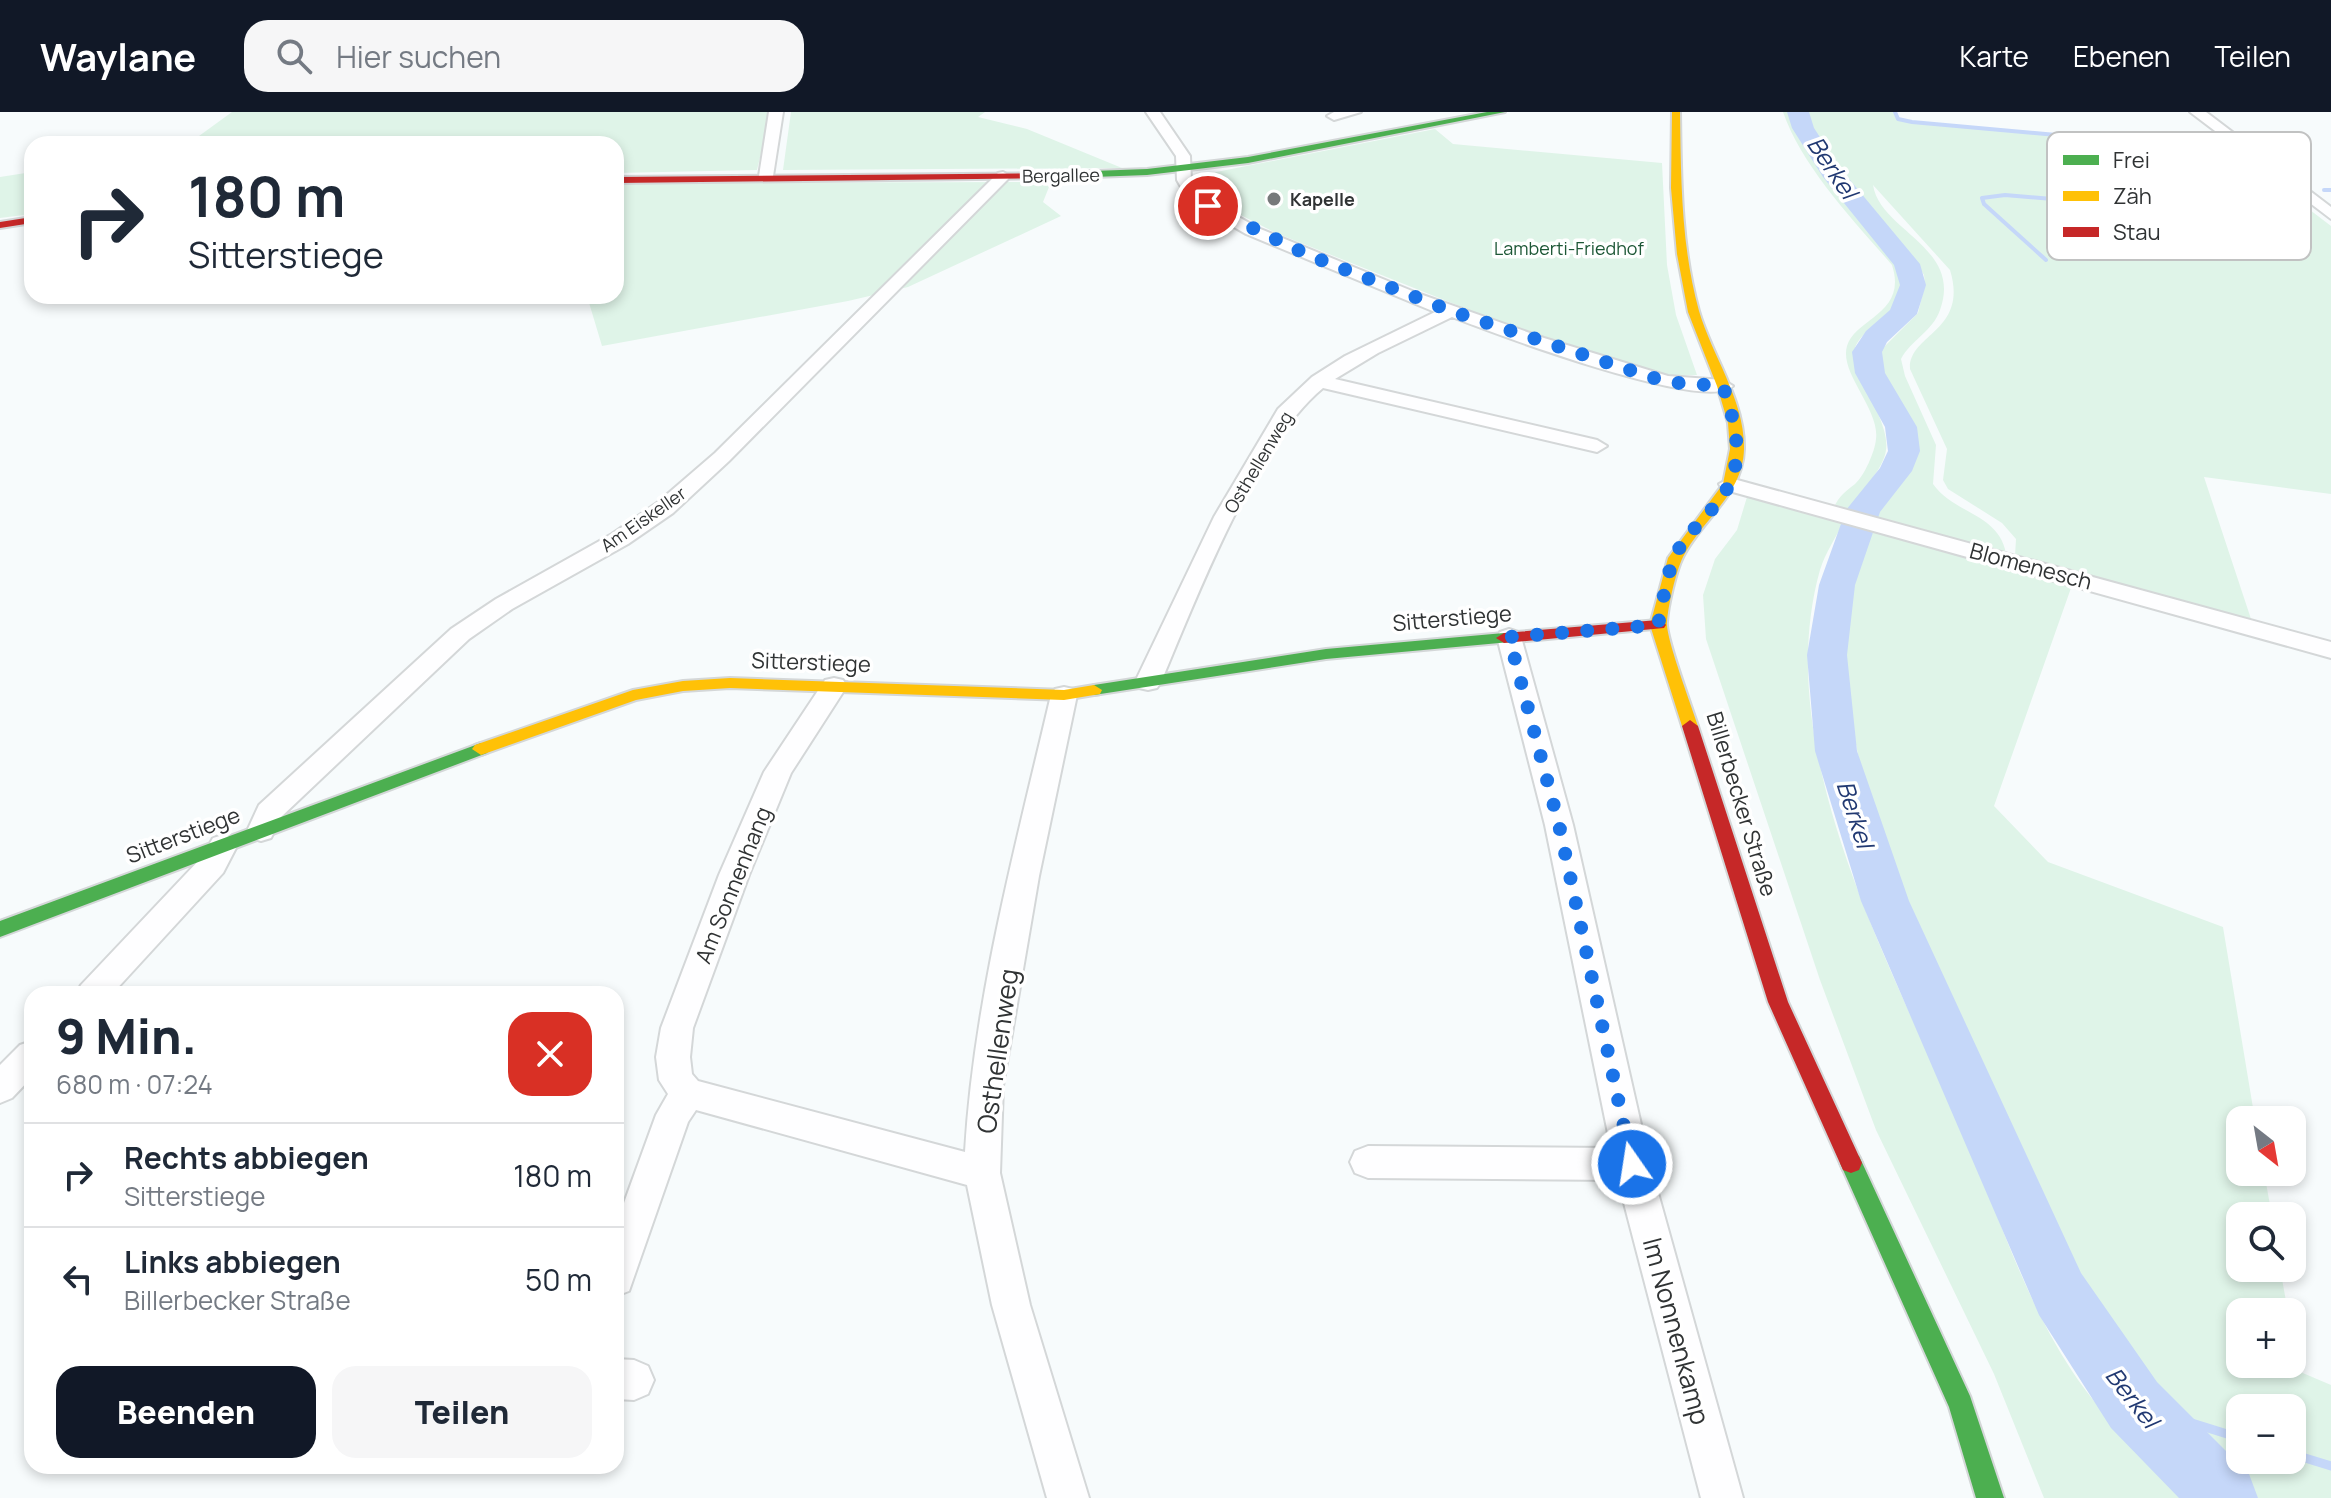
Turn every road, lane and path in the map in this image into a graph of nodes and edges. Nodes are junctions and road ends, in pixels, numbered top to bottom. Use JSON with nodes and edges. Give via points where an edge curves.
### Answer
{"nodes":[{"id":1,"x":776,"y":112,"type":"edge"},
{"id":2,"x":1153,"y":112,"type":"edge"},
{"id":3,"x":1354,"y":112,"type":"edge"},
{"id":4,"x":1501,"y":112,"type":"edge"},
{"id":5,"x":1676,"y":112,"type":"edge"},
{"id":6,"x":2197,"y":112,"type":"edge"},
{"id":7,"x":1334,"y":116,"type":"dead end"},
{"id":8,"x":2223,"y":132,"type":"edge"},
{"id":9,"x":1186,"y":169,"type":"junction"},
{"id":10,"x":766,"y":176,"type":"junction"},
{"id":11,"x":1003,"y":176,"type":"junction"},
{"id":12,"x":624,"y":180,"type":"edge"},
{"id":13,"x":2311,"y":199,"type":"edge"},
{"id":14,"x":2331,"y":214,"type":"edge"},
{"id":15,"x":24,"y":221,"type":"edge"},
{"id":16,"x":0,"y":225,"type":"edge"},
{"id":17,"x":1451,"y":311,"type":"junction"},
{"id":18,"x":1319,"y":381,"type":"junction"},
{"id":19,"x":1723,"y":386,"type":"junction"},
{"id":20,"x":1597,"y":446,"type":"dead end"},
{"id":21,"x":1730,"y":484,"type":"junction"},
{"id":22,"x":1658,"y":625,"type":"junction"},
{"id":23,"x":1509,"y":637,"type":"junction"},
{"id":24,"x":2331,"y":650,"type":"edge"},
{"id":25,"x":1148,"y":682,"type":"junction"},
{"id":26,"x":834,"y":686,"type":"junction"},
{"id":27,"x":1064,"y":695,"type":"junction"},
{"id":28,"x":261,"y":831,"type":"junction"},
{"id":29,"x":223,"y":846,"type":"junction"},
{"id":30,"x":0,"y":929,"type":"edge"},
{"id":31,"x":100,"y":986,"type":"edge"},
{"id":32,"x":24,"y":1063,"type":"edge"},
{"id":33,"x":0,"y":1088,"type":"edge"},
{"id":34,"x":688,"y":1093,"type":"junction"},
{"id":35,"x":1368,"y":1162,"type":"dead end"},
{"id":36,"x":1632,"y":1164,"type":"junction"},
{"id":37,"x":982,"y":1173,"type":"junction"},
{"id":38,"x":624,"y":1255,"type":"edge"},
{"id":39,"x":1068,"y":1498,"type":"edge"},
{"id":40,"x":1722,"y":1498,"type":"edge"},
{"id":41,"x":1990,"y":1498,"type":"edge"}],
"edges":[{"from":1,"to":10,"type":"street"},
{"from":2,"to":9,"type":"street"},
{"from":3,"to":7,"type":"street"},
{"from":4,"to":9,"type":"street","name":"Bergallee"},
{"from":5,"to":19,"type":"street","name":"Billerbecker Straße","via":[[1682,254],[1694,312]]},
{"from":6,"to":8,"type":"street"},
{"from":9,"to":11,"type":"street","name":"Bergallee"},
{"from":9,"to":17,"type":"street","via":[[1184,180],[1194,198],[1221,215]]},
{"from":10,"to":11,"type":"street","name":"Bergallee"},
{"from":10,"to":12,"type":"street","name":"Bergallee"},
{"from":11,"to":28,"type":"street","name":"Am Eiskeller","via":[[665,508],[460,634],[269,812]]},
{"from":13,"to":14,"type":"street"},
{"from":15,"to":16,"type":"street"},
{"from":17,"to":18,"type":"street","name":"Osthellenweg","via":[[1348,361]]},
{"from":17,"to":19,"type":"street","via":[[1666,382]]},
{"from":18,"to":20,"type":"street"},
{"from":18,"to":25,"type":"street","name":"Osthellenweg","via":[[1279,423],[1235,497]]},
{"from":19,"to":21,"type":"street","name":"Billerbecker Straße","via":[[1737,449]]},
{"from":21,"to":22,"type":"street","name":"Billerbecker Straße","via":[[1680,547],[1669,571]]},
{"from":21,"to":24,"type":"street","name":"Blomenesch"},
{"from":22,"to":23,"type":"street","name":"Sitterstiege"},
{"from":22,"to":41,"type":"street","name":"Billerbecker Straße","via":[[1778,1002],[1961,1405]]},
{"from":23,"to":25,"type":"street","name":"Sitterstiege","via":[[1326,654]]},
{"from":23,"to":36,"type":"street","name":"Im Nonnenkamp","via":[[1559,825]]},
{"from":25,"to":27,"type":"street","name":"Sitterstiege"},
{"from":26,"to":27,"type":"street","name":"Sitterstiege"},
{"from":26,"to":28,"type":"street","name":"Sitterstiege","via":[[730,683],[633,695]]},
{"from":26,"to":34,"type":"street","name":"Am Sonnenhang","via":[[778,772],[677,1028],[676,1080]]},
{"from":27,"to":37,"type":"street","name":"Osthellenweg","via":[[986,1086]]},
{"from":28,"to":29,"type":"street","name":"Sitterstiege"},
{"from":29,"to":30,"type":"street","name":"Sitterstiege"},
{"from":29,"to":31,"type":"street","via":[[213,865]]},
{"from":32,"to":33,"type":"street"},
{"from":34,"to":37,"type":"street"},
{"from":34,"to":38,"type":"street","via":[[673,1115]]},
{"from":35,"to":36,"type":"street"},
{"from":36,"to":40,"type":"street","name":"Im Nonnenkamp"},
{"from":37,"to":39,"type":"street","name":"Osthellenweg","via":[[1011,1305]]}]}
